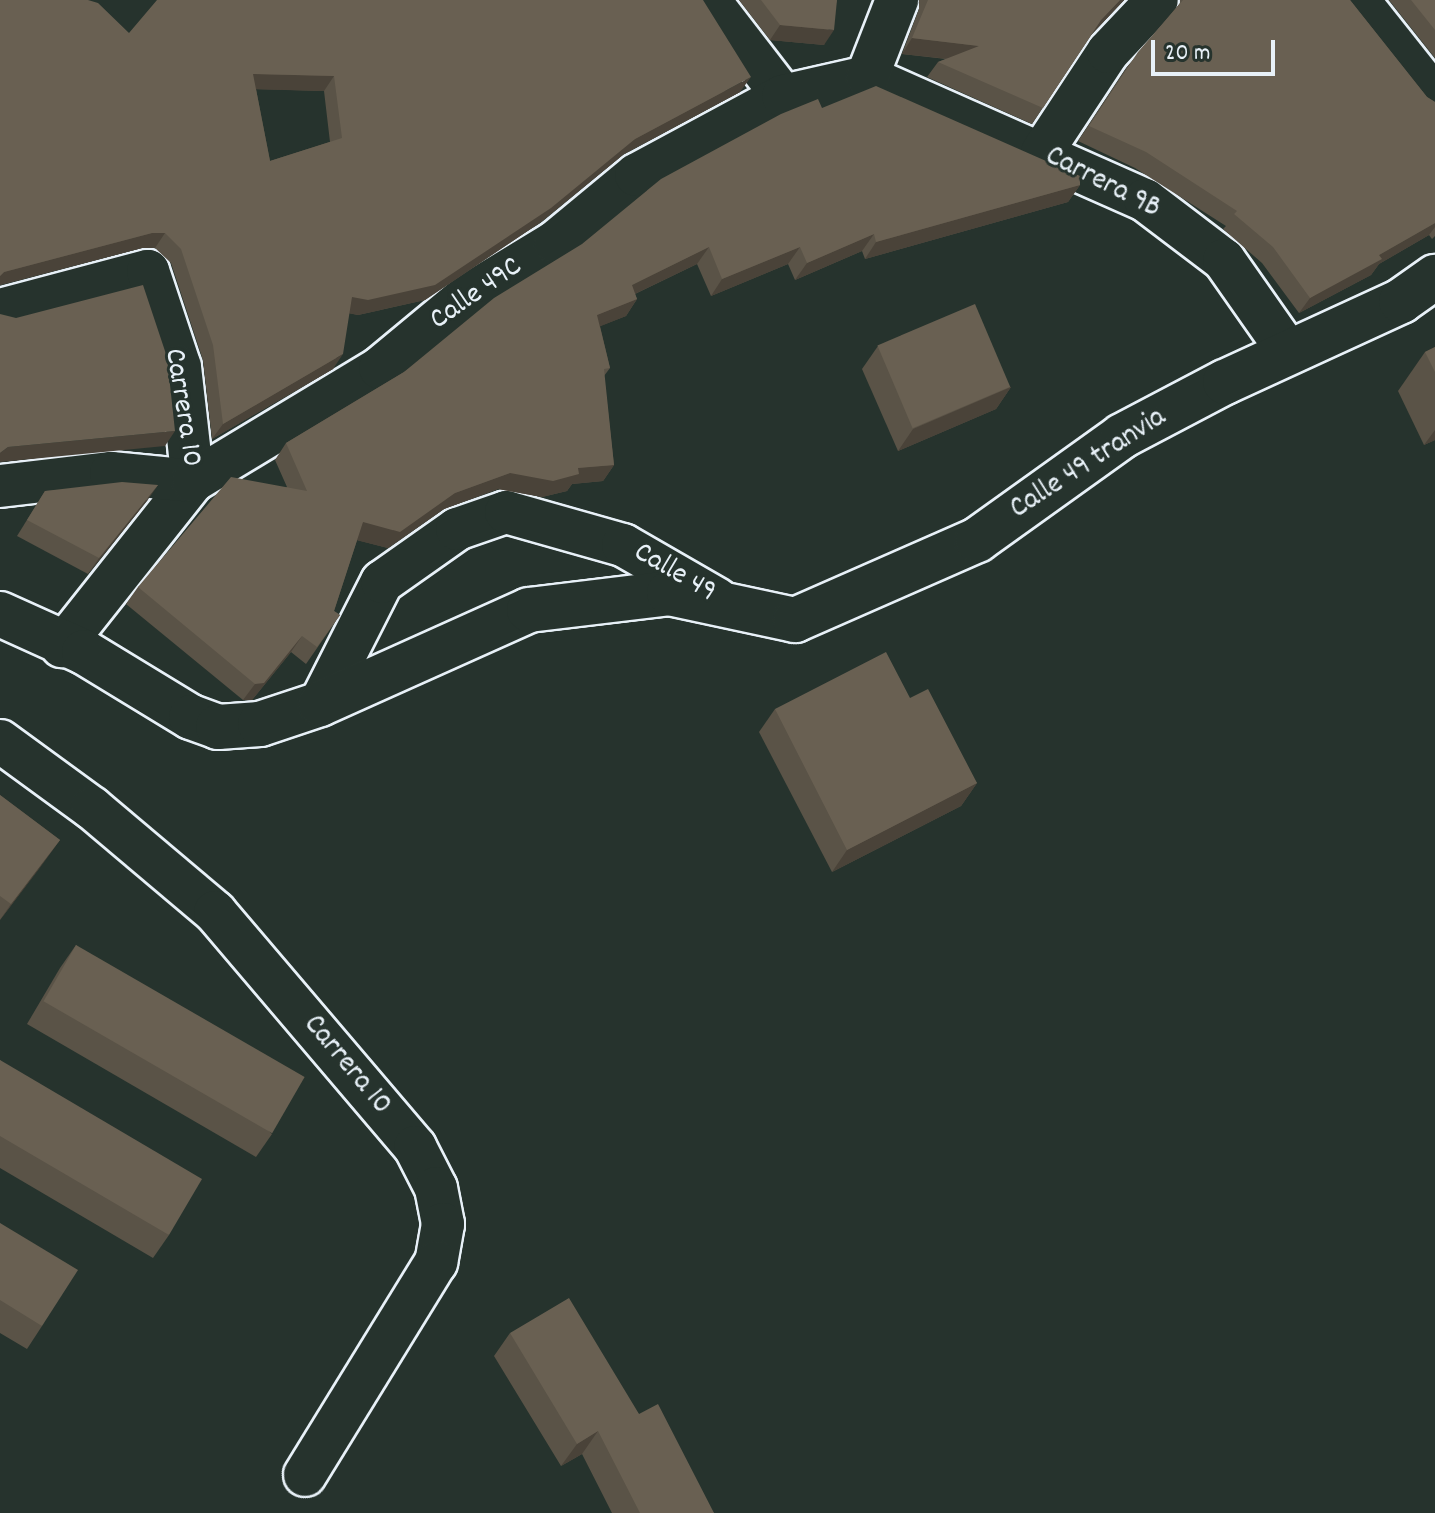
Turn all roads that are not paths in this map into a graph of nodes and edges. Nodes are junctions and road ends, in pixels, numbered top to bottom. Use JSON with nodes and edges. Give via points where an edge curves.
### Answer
{"nodes":[{"id":1,"x":709,"y":0,"type":"edge"},
{"id":2,"x":897,"y":0,"type":"edge"},
{"id":3,"x":1157,"y":0,"type":"edge"},
{"id":4,"x":1358,"y":0,"type":"edge"},
{"id":5,"x":867,"y":77,"type":"junction"},
{"id":6,"x":783,"y":96,"type":"junction"},
{"id":7,"x":1435,"y":97,"type":"edge"},
{"id":8,"x":1042,"y":152,"type":"junction"},
{"id":9,"x":1435,"y":277,"type":"edge"},
{"id":10,"x":0,"y":310,"type":"edge"},
{"id":11,"x":1289,"y":353,"type":"junction"},
{"id":12,"x":193,"y":481,"type":"junction"},
{"id":13,"x":0,"y":486,"type":"edge"},
{"id":14,"x":735,"y":610,"type":"junction"},
{"id":15,"x":0,"y":614,"type":"edge"},
{"id":16,"x":62,"y":646,"type":"junction"},
{"id":17,"x":320,"y":704,"type":"junction"},
{"id":18,"x":0,"y":741,"type":"edge"},
{"id":19,"x":305,"y":1475,"type":"dead end"}],
"edges":[{"from":1,"to":6,"type":"street"},
{"from":2,"to":5,"type":"street"},
{"from":3,"to":8,"type":"street","via":[[1108,52]]},
{"from":4,"to":7,"type":"street"},
{"from":5,"to":6,"type":"street","name":"Calle 49C"},
{"from":5,"to":8,"type":"street","name":"Carrera 9B"},
{"from":6,"to":12,"type":"street","name":"Calle 49C","via":[[636,175],[555,242],[468,295],[380,368]]},
{"from":8,"to":11,"type":"street","name":"Carrera 9B","via":[[1145,200],[1224,260]]},
{"from":9,"to":11,"type":"main road","name":"Calle 49 tranvia","via":[[1401,301]]},
{"from":10,"to":12,"type":"street","name":"Carrera 10","via":[[148,271],[180,367]]},
{"from":11,"to":14,"type":"main road","name":"Calle 49 tranvia","via":[[1122,436],[977,540],[902,576],[795,620]]},
{"from":12,"to":13,"type":"street","via":[[111,473]]},
{"from":12,"to":16,"type":"street","name":"Carrera 10"},
{"from":14,"to":17,"type":"main road","name":"Calle 49","via":[[669,593],[529,610]]},
{"from":14,"to":17,"type":"street","name":"Calle 49","via":[[623,545],[506,512],[457,529],[382,582]]},
{"from":15,"to":16,"type":"main road","name":"Calle 49"},
{"from":16,"to":17,"type":"main road","name":"Calle 49","via":[[84,652],[191,717],[218,727],[260,724]]},
{"from":18,"to":19,"type":"street","name":"Carrera 10","via":[[92,808],[215,912],[415,1147],[436,1188],[443,1224],[436,1262]]}]}
